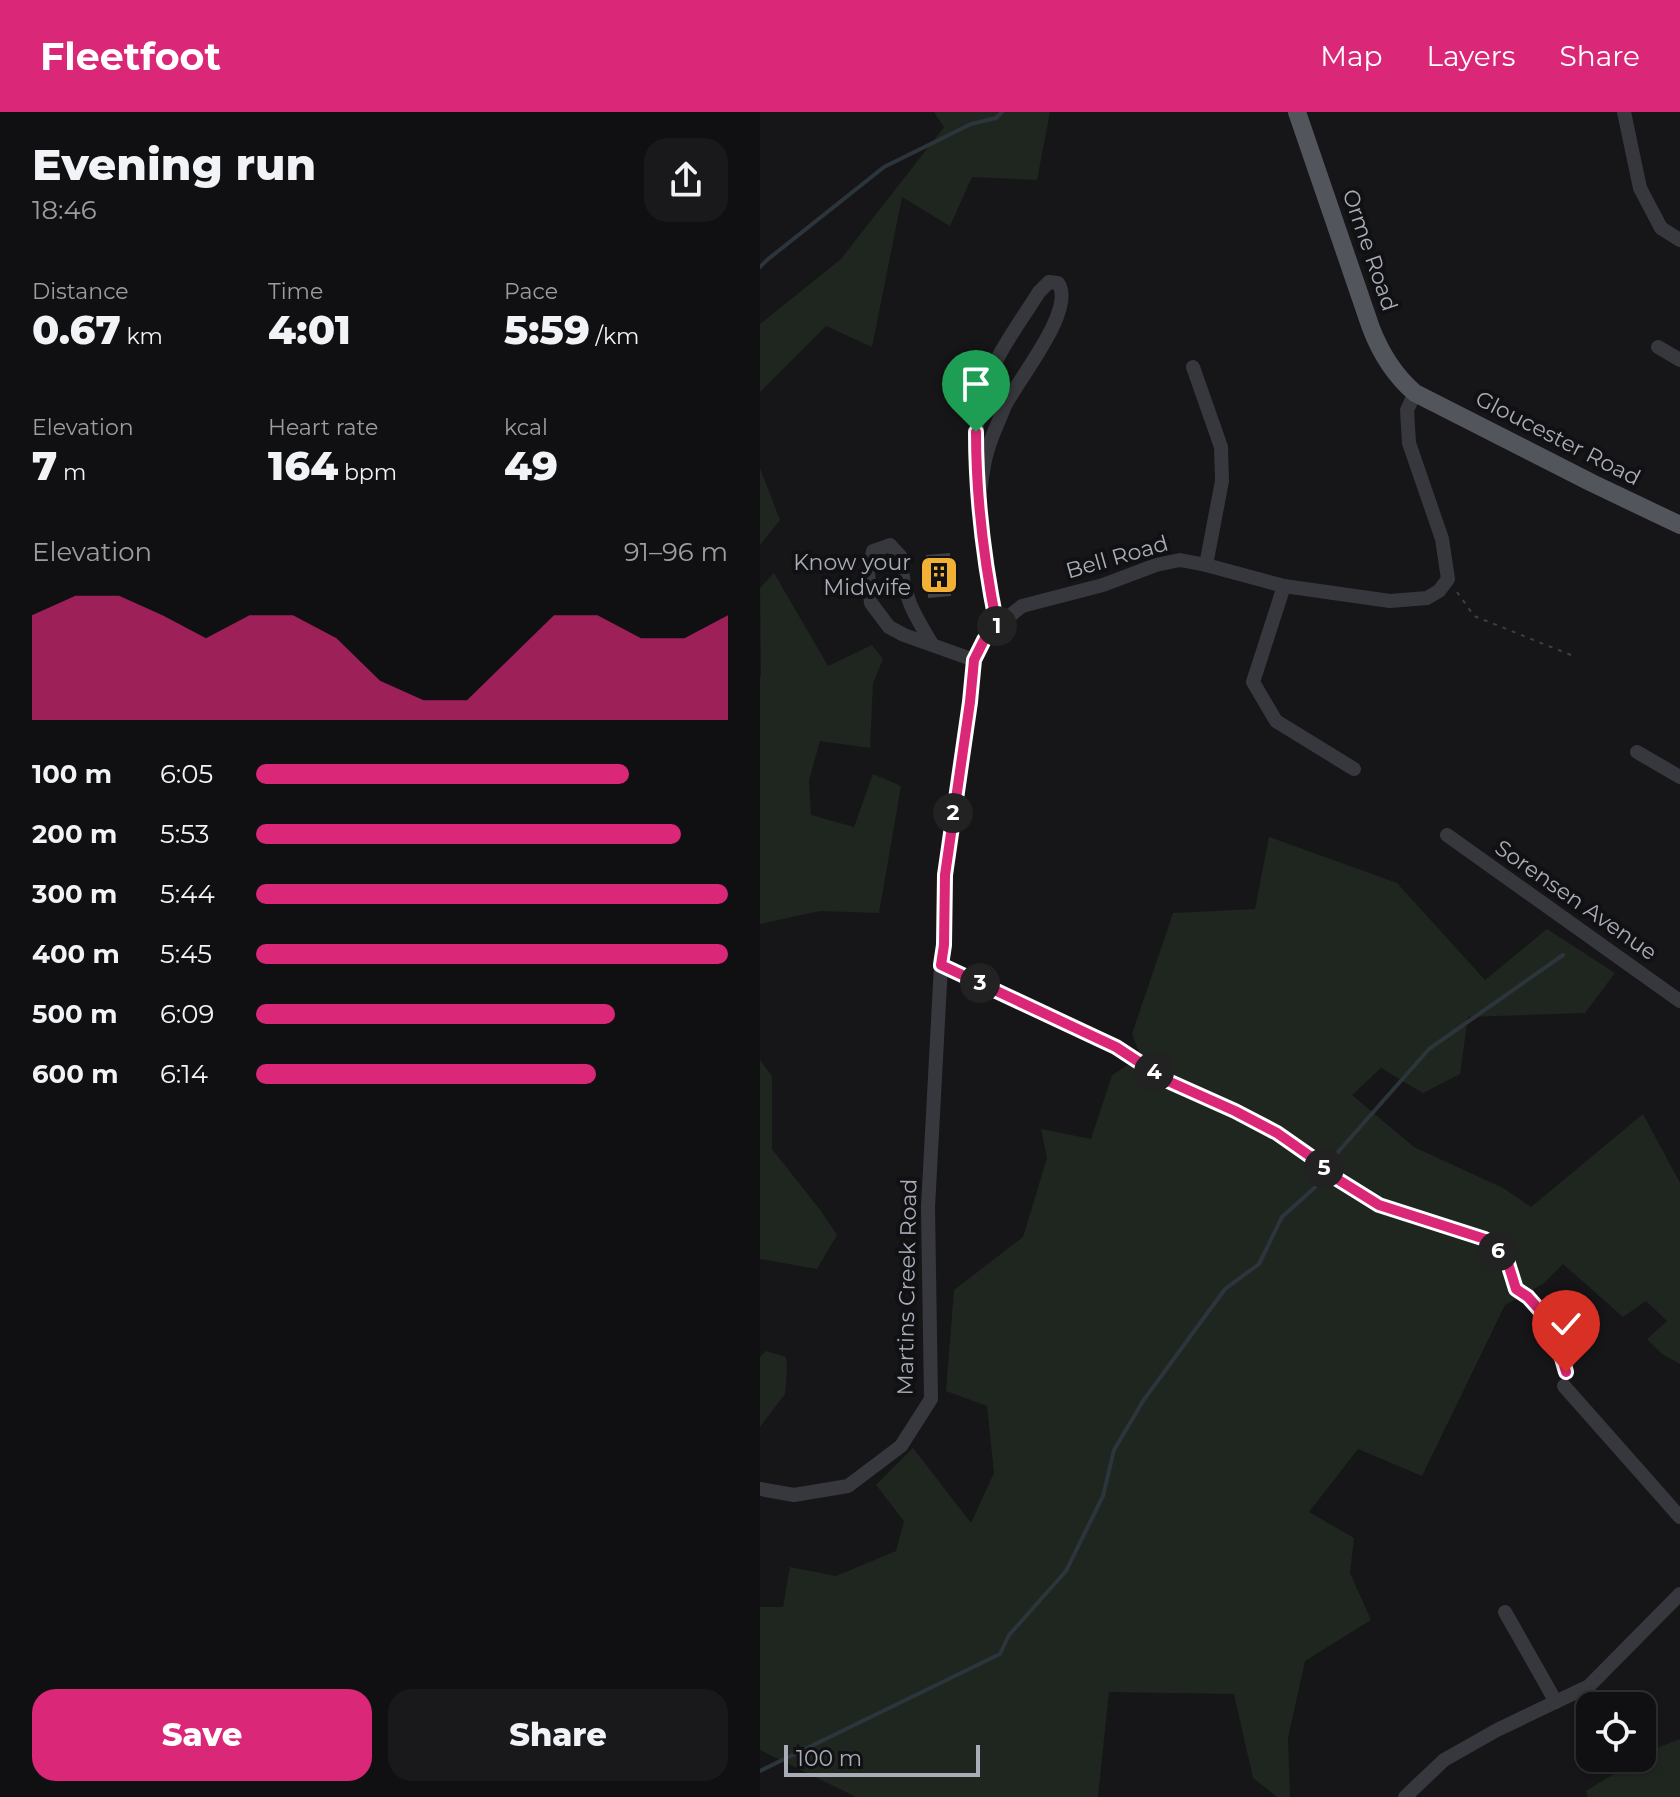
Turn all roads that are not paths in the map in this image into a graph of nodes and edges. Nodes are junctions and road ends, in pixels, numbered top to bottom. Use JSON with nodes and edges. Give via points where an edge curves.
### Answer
{"nodes":[{"id":1,"x":1297,"y":112,"type":"edge"},
{"id":2,"x":1624,"y":112,"type":"edge"},
{"id":3,"x":1680,"y":240,"type":"edge"},
{"id":4,"x":1658,"y":347,"type":"dead end"},
{"id":5,"x":1680,"y":360,"type":"edge"},
{"id":6,"x":1193,"y":367,"type":"dead end"},
{"id":7,"x":1415,"y":393,"type":"junction"},
{"id":8,"x":979,"y":497,"type":"junction"},
{"id":9,"x":1680,"y":525,"type":"edge"},
{"id":10,"x":1206,"y":565,"type":"junction"},
{"id":11,"x":1284,"y":586,"type":"junction"},
{"id":12,"x":997,"y":626,"type":"junction"},
{"id":13,"x":932,"y":644,"type":"junction"},
{"id":14,"x":974,"y":660,"type":"junction"},
{"id":15,"x":1637,"y":752,"type":"dead end"},
{"id":16,"x":1354,"y":769,"type":"dead end"},
{"id":17,"x":1680,"y":777,"type":"edge"},
{"id":18,"x":1447,"y":835,"type":"dead end"},
{"id":19,"x":941,"y":965,"type":"junction"},
{"id":20,"x":1680,"y":1001,"type":"edge"},
{"id":21,"x":1116,"y":1047,"type":"road end"},
{"id":22,"x":1564,"y":1386,"type":"road end"},
{"id":23,"x":760,"y":1489,"type":"edge"},
{"id":24,"x":1680,"y":1517,"type":"edge"},
{"id":25,"x":1680,"y":1594,"type":"edge"},
{"id":26,"x":1505,"y":1612,"type":"dead end"},
{"id":27,"x":1556,"y":1702,"type":"junction"},
{"id":28,"x":1406,"y":1797,"type":"edge"}],
"edges":[{"from":1,"to":7,"type":"main road","name":"Orme Road","via":[[1378,346]]},
{"from":2,"to":3,"type":"street","via":[[1640,188],[1661,228]]},
{"from":4,"to":5,"type":"street"},
{"from":6,"to":10,"type":"street","via":[[1221,447],[1222,481]]},
{"from":7,"to":9,"type":"main road","name":"Gloucester Road"},
{"from":7,"to":11,"type":"street","name":"Bell Road","via":[[1407,410],[1409,443],[1442,539],[1448,579],[1427,598],[1390,601]]},
{"from":8,"to":8,"type":"street","via":[[976,432],[983,393],[1039,292],[1049,282],[1058,283],[1063,290],[1059,314],[1006,404],[988,448]]},
{"from":8,"to":12,"type":"street"},
{"from":10,"to":11,"type":"street","name":"Bell Road"},
{"from":10,"to":12,"type":"street","name":"Bell Road","via":[[1180,560],[1156,565],[1022,606]]},
{"from":11,"to":16,"type":"street","via":[[1253,682],[1276,721]]},
{"from":12,"to":14,"type":"street","name":"Bell Road"},
{"from":13,"to":13,"type":"street","via":[[889,627],[871,603],[868,573],[873,551],[890,545],[901,557],[910,607]]},
{"from":13,"to":14,"type":"street"},
{"from":14,"to":19,"type":"street","name":"Bell Road","via":[[945,875]]},
{"from":15,"to":17,"type":"street"},
{"from":18,"to":20,"type":"street","name":"Sorensen Avenue"},
{"from":19,"to":21,"type":"street"},
{"from":19,"to":23,"type":"street","name":"Martins Creek Road","via":[[928,1207],[931,1399],[901,1446],[848,1486],[794,1495]]},
{"from":22,"to":24,"type":"street"},
{"from":25,"to":27,"type":"street","via":[[1589,1686]]},
{"from":26,"to":27,"type":"street"},
{"from":27,"to":28,"type":"street","via":[[1444,1760]]}]}
